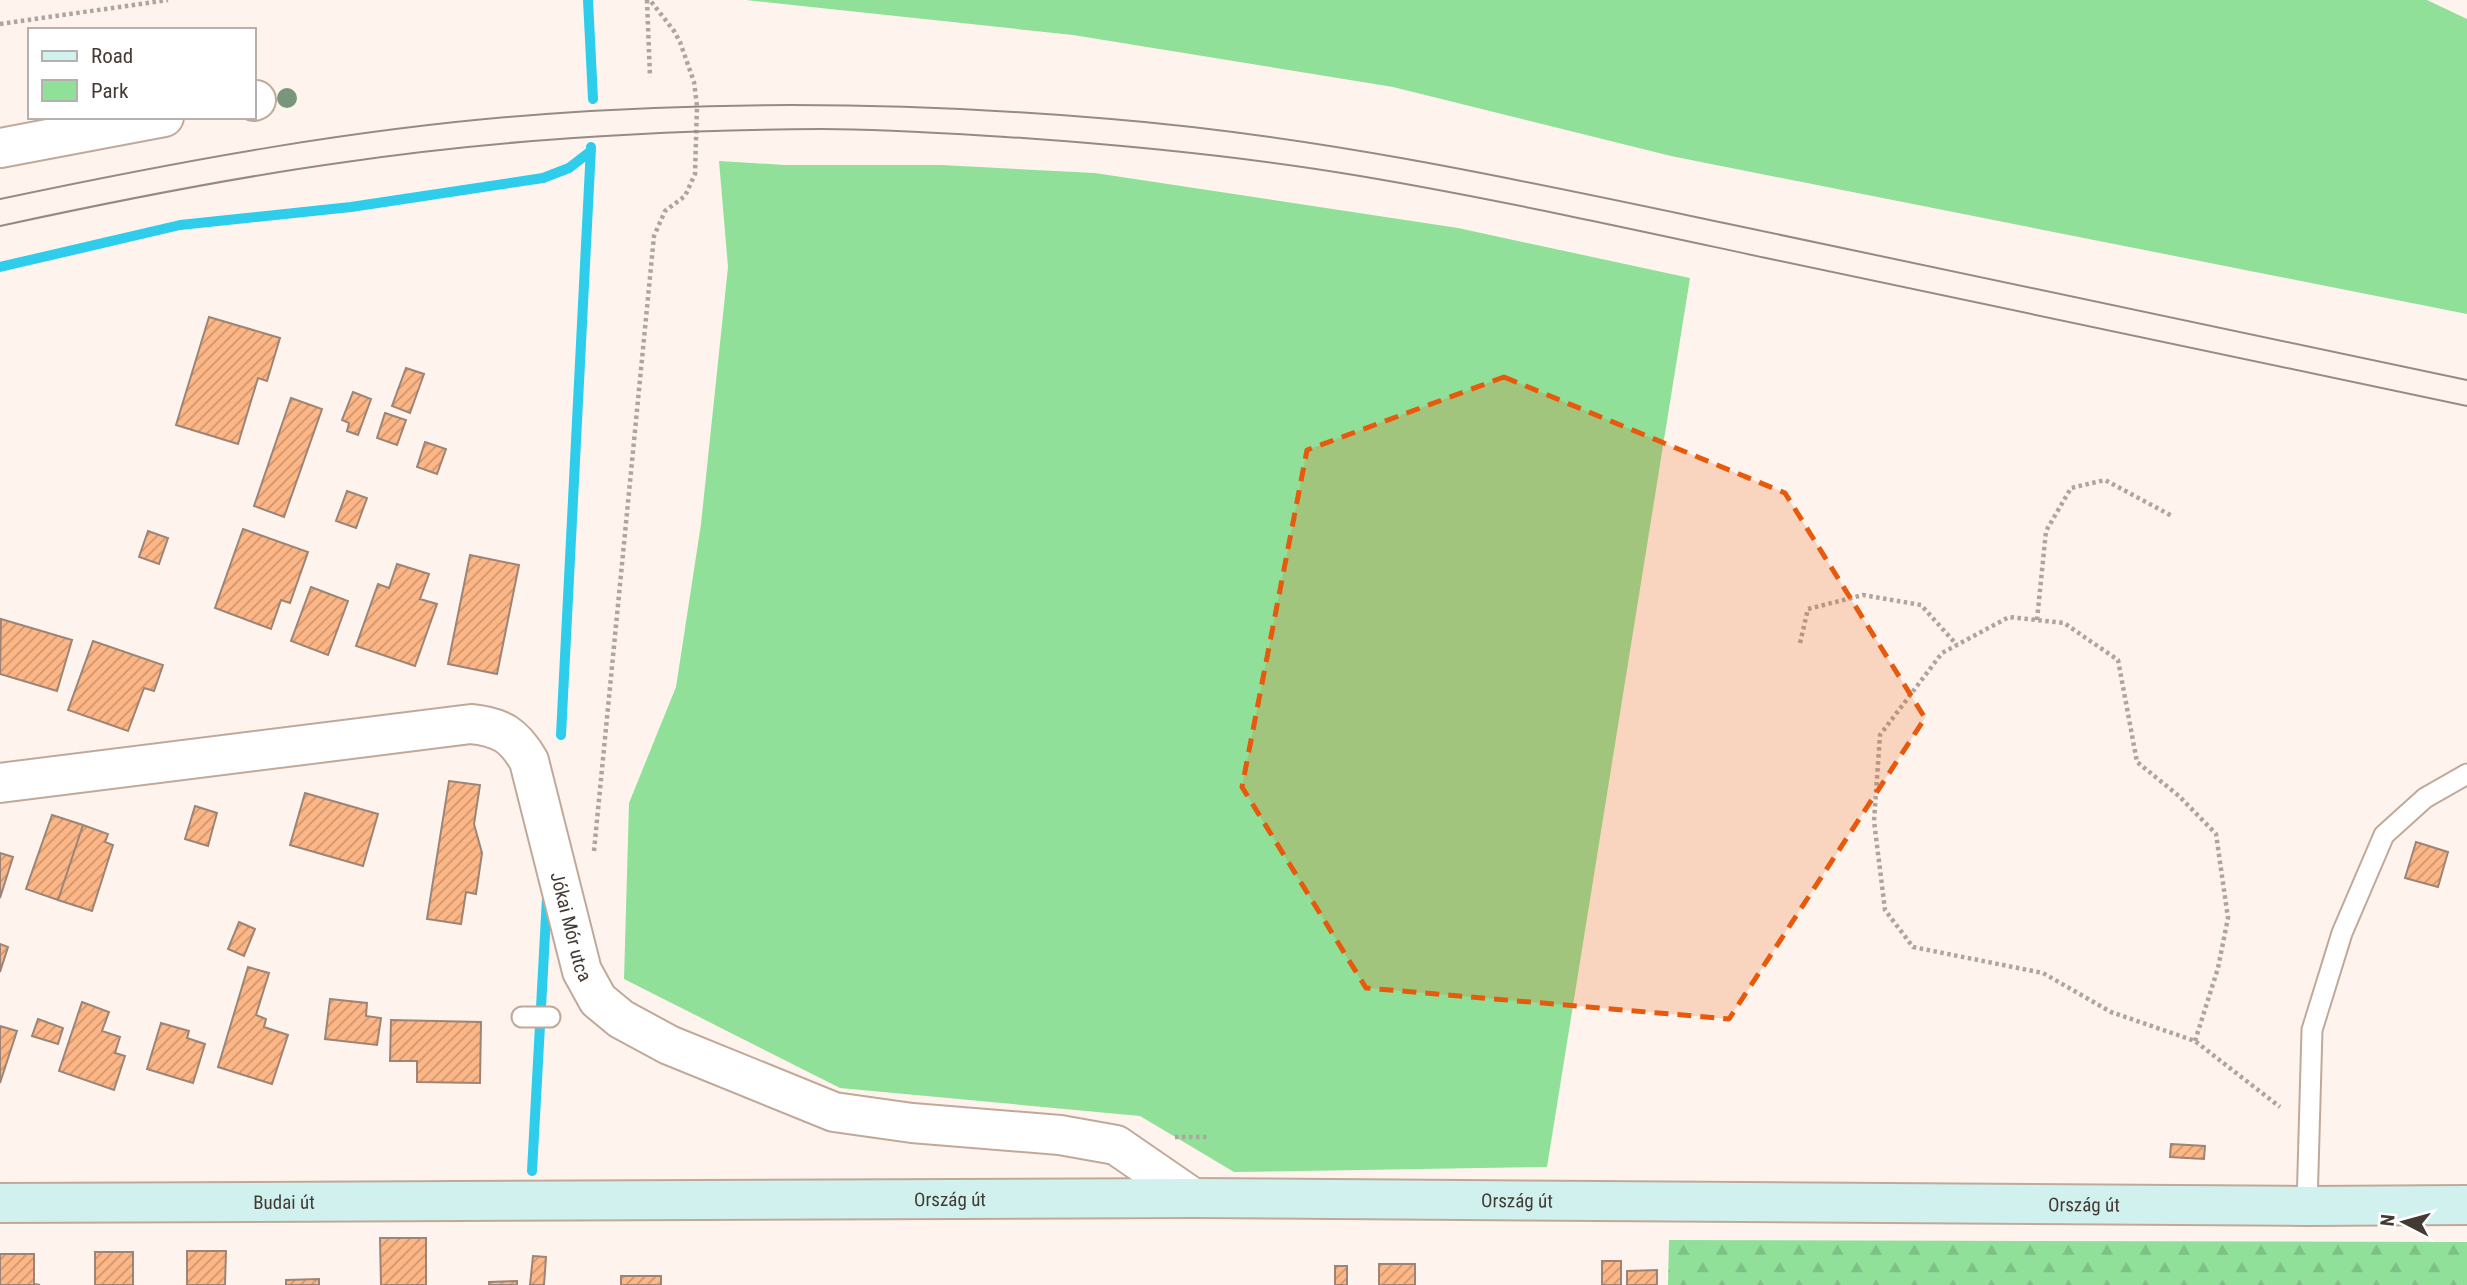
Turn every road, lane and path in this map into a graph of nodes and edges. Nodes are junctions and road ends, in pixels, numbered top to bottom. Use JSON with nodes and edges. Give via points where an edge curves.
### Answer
{"nodes":[{"id":1,"x":168,"y":0,"type":"edge"},
{"id":2,"x":648,"y":0,"type":"edge"},
{"id":3,"x":0,"y":24,"type":"edge"},
{"id":4,"x":650,"y":77,"type":"dead end"},
{"id":5,"x":153,"y":119,"type":"edge"},
{"id":6,"x":0,"y":148,"type":"edge"},
{"id":7,"x":2172,"y":516,"type":"dead end"},
{"id":8,"x":2037,"y":620,"type":"junction"},
{"id":9,"x":1800,"y":643,"type":"dead end"},
{"id":10,"x":1957,"y":645,"type":"junction"},
{"id":11,"x":2467,"y":774,"type":"edge"},
{"id":12,"x":0,"y":783,"type":"edge"},
{"id":13,"x":593,"y":860,"type":"dead end"},
{"id":14,"x":522,"y":1017,"type":"dead end"},
{"id":15,"x":550,"y":1017,"type":"dead end"},
{"id":16,"x":2195,"y":1041,"type":"junction"},
{"id":17,"x":2309,"y":1129,"type":"junction"},
{"id":18,"x":1193,"y":1198,"type":"junction"},
{"id":19,"x":566,"y":1199,"type":"joint"},
{"id":20,"x":0,"y":1203,"type":"edge"},
{"id":21,"x":2467,"y":1205,"type":"edge"},
{"id":22,"x":2307,"y":1206,"type":"junction"}],
"edges":[{"from":1,"to":3,"type":"path"},
{"from":2,"to":4,"type":"path"},
{"from":2,"to":13,"type":"path","via":[[674,31],[694,82],[695,174],[685,196],[666,211],[654,236]]},
{"from":5,"to":6,"type":"street"},
{"from":7,"to":8,"type":"path","via":[[2105,480],[2071,488],[2046,531]]},
{"from":8,"to":10,"type":"path","via":[[2010,617]]},
{"from":8,"to":16,"type":"path","via":[[2064,623],[2118,660],[2137,762],[2216,834],[2228,918]]},
{"from":9,"to":10,"type":"path","via":[[1808,610],[1863,594],[1921,606]]},
{"from":10,"to":16,"type":"path","via":[[1942,653],[1880,735],[1874,821],[1885,910],[1913,947],[2043,973],[2111,1012]]},
{"from":11,"to":17,"type":"lane","via":[[2425,798],[2385,835],[2342,933],[2312,1030]]},
{"from":12,"to":18,"type":"street","name":"Jókai Mór utca","via":[[471,724],[491,726],[518,743],[529,761],[582,971],[598,1000],[621,1019],[668,1045],[834,1112],[1116,1145]]},
{"from":14,"to":15,"type":"lane"},
{"from":16,"to":17,"type":"path"},
{"from":17,"to":22,"type":"lane"},
{"from":18,"to":19,"type":"main road","name":"Ország út"},
{"from":18,"to":22,"type":"main road","name":"Ország út"},
{"from":19,"to":20,"type":"main road","name":"Budai út"},
{"from":21,"to":22,"type":"main road","name":"Ország út"}]}
